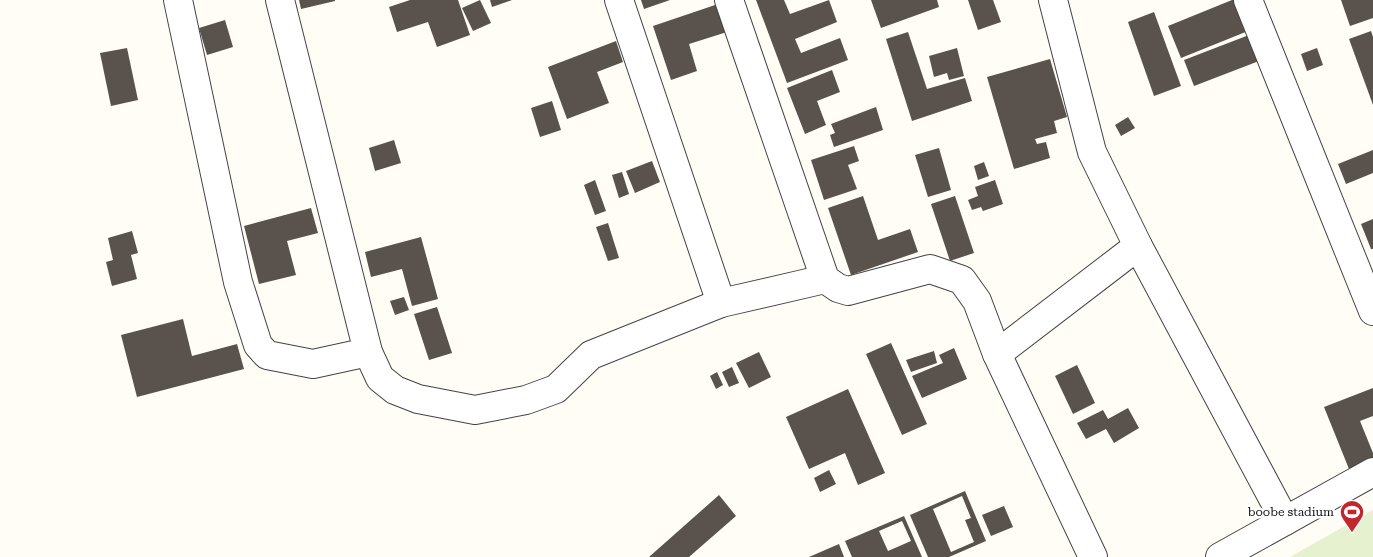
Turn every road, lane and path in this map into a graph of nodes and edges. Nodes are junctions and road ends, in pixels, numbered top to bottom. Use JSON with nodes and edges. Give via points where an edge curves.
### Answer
{"nodes":[{"id":1,"x":178,"y":0,"type":"edge"},
{"id":2,"x":280,"y":0,"type":"edge"},
{"id":3,"x":619,"y":0,"type":"edge"},
{"id":4,"x":729,"y":0,"type":"edge"},
{"id":5,"x":1054,"y":0,"type":"edge"},
{"id":6,"x":1248,"y":0,"type":"edge"},
{"id":7,"x":1138,"y":246,"type":"junction"},
{"id":8,"x":825,"y":278,"type":"junction"},
{"id":9,"x":721,"y":303,"type":"junction"},
{"id":10,"x":1373,"y":311,"type":"edge"},
{"id":11,"x":368,"y":352,"type":"junction"},
{"id":12,"x":997,"y":354,"type":"junction"},
{"id":13,"x":1373,"y":472,"type":"edge"},
{"id":14,"x":1284,"y":521,"type":"junction"},
{"id":15,"x":1093,"y":557,"type":"edge"},
{"id":16,"x":1220,"y":557,"type":"edge"}],
"edges":[{"from":1,"to":11,"type":"street","via":[[238,282],[258,345],[267,355],[313,364]]},
{"from":2,"to":11,"type":"street"},
{"from":3,"to":9,"type":"street"},
{"from":4,"to":8,"type":"street"},
{"from":5,"to":7,"type":"street","via":[[1092,152]]},
{"from":6,"to":10,"type":"street"},
{"from":7,"to":12,"type":"street"},
{"from":7,"to":14,"type":"street"},
{"from":8,"to":9,"type":"street"},
{"from":8,"to":12,"type":"street","via":[[848,291],[930,269],[962,280],[977,300]]},
{"from":9,"to":11,"type":"street","via":[[592,355],[556,389],[526,400],[475,410],[418,399],[395,390],[380,378]]},
{"from":12,"to":15,"type":"street"},
{"from":13,"to":14,"type":"street"},
{"from":14,"to":16,"type":"street"}]}
